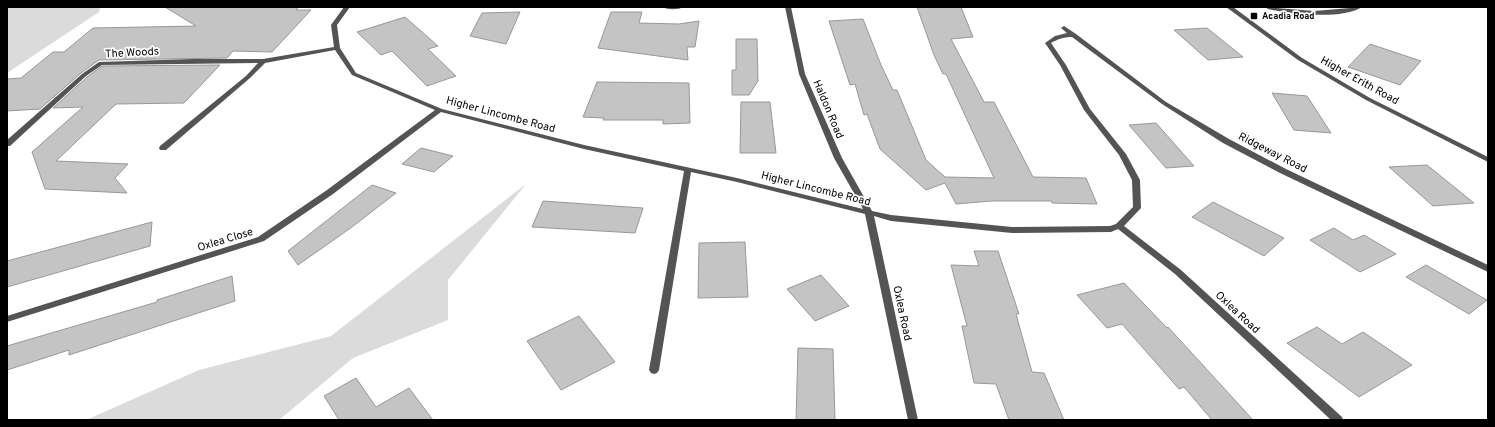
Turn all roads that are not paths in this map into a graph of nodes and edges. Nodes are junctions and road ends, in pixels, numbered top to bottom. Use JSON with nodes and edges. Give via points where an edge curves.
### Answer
{"nodes":[{"id":1,"x":347,"y":7,"type":"edge"},
{"id":2,"x":666,"y":7,"type":"edge"},
{"id":3,"x":680,"y":7,"type":"edge"},
{"id":4,"x":788,"y":7,"type":"edge"},
{"id":5,"x":1230,"y":7,"type":"edge"},
{"id":6,"x":1268,"y":7,"type":"edge"},
{"id":7,"x":1359,"y":7,"type":"edge"},
{"id":8,"x":1064,"y":28,"type":"dead end"},
{"id":9,"x":1074,"y":35,"type":"junction"},
{"id":10,"x":337,"y":48,"type":"junction"},
{"id":11,"x":263,"y":61,"type":"junction"},
{"id":12,"x":440,"y":110,"type":"junction"},
{"id":13,"x":7,"y":144,"type":"edge"},
{"id":14,"x":163,"y":148,"type":"dead end"},
{"id":15,"x":1488,"y":160,"type":"edge"},
{"id":16,"x":688,"y":170,"type":"junction"},
{"id":17,"x":869,"y":212,"type":"junction"},
{"id":18,"x":1119,"y":226,"type":"junction"},
{"id":19,"x":1488,"y":269,"type":"edge"},
{"id":20,"x":7,"y":319,"type":"edge"},
{"id":21,"x":654,"y":370,"type":"dead end"},
{"id":22,"x":913,"y":420,"type":"edge"},
{"id":23,"x":1338,"y":420,"type":"edge"}],
"edges":[{"from":1,"to":10,"type":"street","name":"Higher Lincombe Road","via":[[334,24]]},
{"from":2,"to":3,"type":"street"},
{"from":4,"to":17,"type":"street","name":"Haldon Road","via":[[802,74],[838,158]]},
{"from":5,"to":15,"type":"street","name":"Higher Erith Road","via":[[1307,63],[1368,99]]},
{"from":6,"to":7,"type":"street","via":[[1326,14]]},
{"from":8,"to":9,"type":"street","name":"Ridgeway Road"},
{"from":9,"to":18,"type":"street","via":[[1055,37],[1048,43],[1063,64],[1087,110],[1122,154],[1136,180],[1137,208]]},
{"from":9,"to":19,"type":"street","name":"Ridgeway Road","via":[[1164,103],[1226,141]]},
{"from":10,"to":11,"type":"street","name":"The Woods"},
{"from":10,"to":12,"type":"street","name":"Higher Lincombe Road","via":[[354,74]]},
{"from":11,"to":13,"type":"street","name":"The Woods","via":[[101,63],[84,75]]},
{"from":11,"to":14,"type":"street","via":[[248,77]]},
{"from":12,"to":16,"type":"street","name":"Higher Lincombe Road","via":[[584,147]]},
{"from":12,"to":20,"type":"street","name":"Oxlea Close","via":[[330,192],[261,239]]},
{"from":16,"to":17,"type":"street","name":"Higher Lincombe Road"},
{"from":16,"to":21,"type":"street"},
{"from":17,"to":18,"type":"street","name":"Higher Lincombe Road","via":[[891,218],[1012,230],[1111,229]]},
{"from":17,"to":22,"type":"street","name":"Oxlea Road"},
{"from":18,"to":23,"type":"street","name":"Oxlea Road","via":[[1178,272]]}]}
